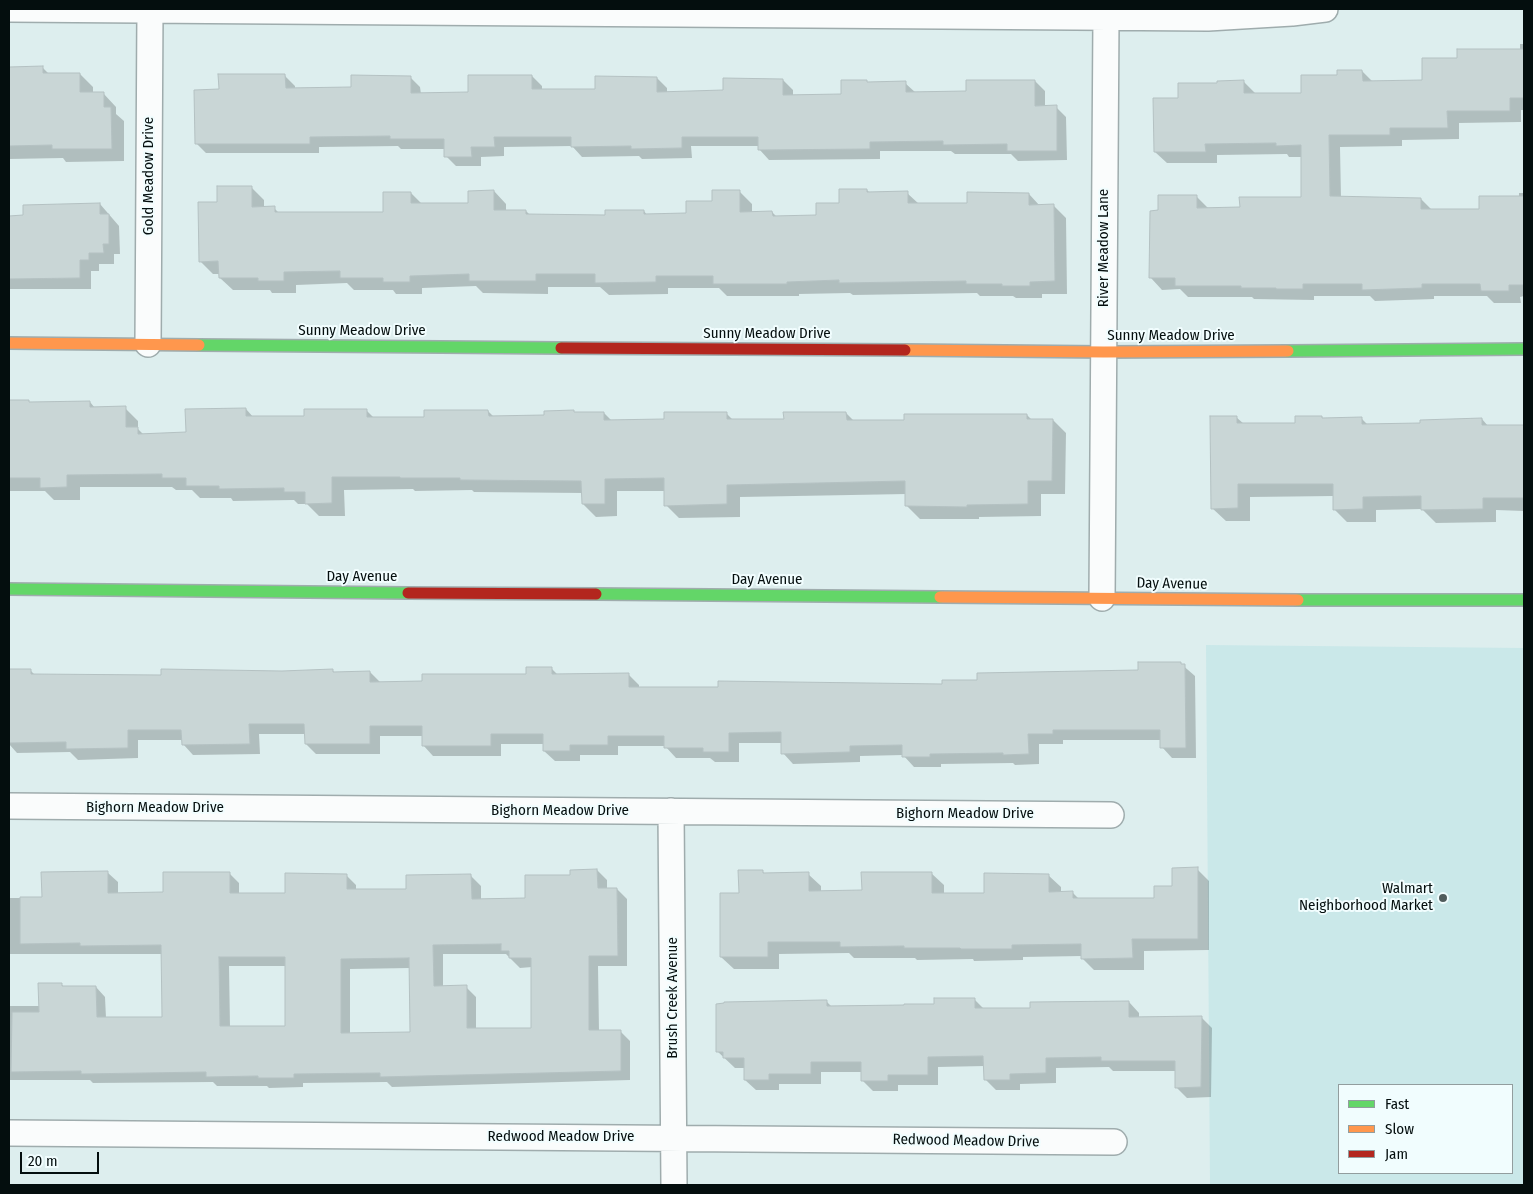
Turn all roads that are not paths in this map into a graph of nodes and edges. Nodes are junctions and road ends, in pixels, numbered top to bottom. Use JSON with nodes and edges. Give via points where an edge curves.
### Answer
{"nodes":[{"id":1,"x":9,"y":9,"type":"edge"},
{"id":2,"x":1325,"y":9,"type":"edge"},
{"id":3,"x":150,"y":10,"type":"edge"},
{"id":4,"x":1106,"y":18,"type":"junction"},
{"id":5,"x":9,"y":343,"type":"edge"},
{"id":6,"x":148,"y":344,"type":"junction"},
{"id":7,"x":1524,"y":348,"type":"edge"},
{"id":8,"x":1104,"y":352,"type":"junction"},
{"id":9,"x":9,"y":589,"type":"edge"},
{"id":10,"x":1102,"y":598,"type":"junction"},
{"id":11,"x":1524,"y":600,"type":"edge"},
{"id":12,"x":9,"y":806,"type":"edge"},
{"id":13,"x":671,"y":812,"type":"junction"},
{"id":14,"x":1112,"y":815,"type":"dead end"},
{"id":15,"x":9,"y":1133,"type":"edge"},
{"id":16,"x":674,"y":1138,"type":"junction"},
{"id":17,"x":1114,"y":1142,"type":"dead end"},
{"id":18,"x":674,"y":1185,"type":"edge"}],
"edges":[{"from":1,"to":3,"type":"street"},
{"from":2,"to":4,"type":"street","via":[[1208,18]]},
{"from":3,"to":4,"type":"street"},
{"from":3,"to":6,"type":"street","name":"Gold Meadow Drive"},
{"from":4,"to":8,"type":"street","name":"River Meadow Lane"},
{"from":5,"to":6,"type":"street","name":"Sunny Meadow Drive"},
{"from":6,"to":8,"type":"street","name":"Sunny Meadow Drive"},
{"from":7,"to":8,"type":"street","name":"Sunny Meadow Drive"},
{"from":8,"to":10,"type":"street","name":"River Meadow Lane"},
{"from":9,"to":10,"type":"street","name":"Day Avenue"},
{"from":10,"to":11,"type":"street","name":"Day Avenue"},
{"from":12,"to":13,"type":"street","name":"Bighorn Meadow Drive"},
{"from":13,"to":14,"type":"street","name":"Bighorn Meadow Drive"},
{"from":13,"to":16,"type":"street","name":"Brush Creek Avenue"},
{"from":15,"to":16,"type":"street","name":"Redwood Meadow Drive"},
{"from":16,"to":17,"type":"street","name":"Redwood Meadow Drive"},
{"from":16,"to":18,"type":"street","name":"Brush Creek Avenue"}]}
